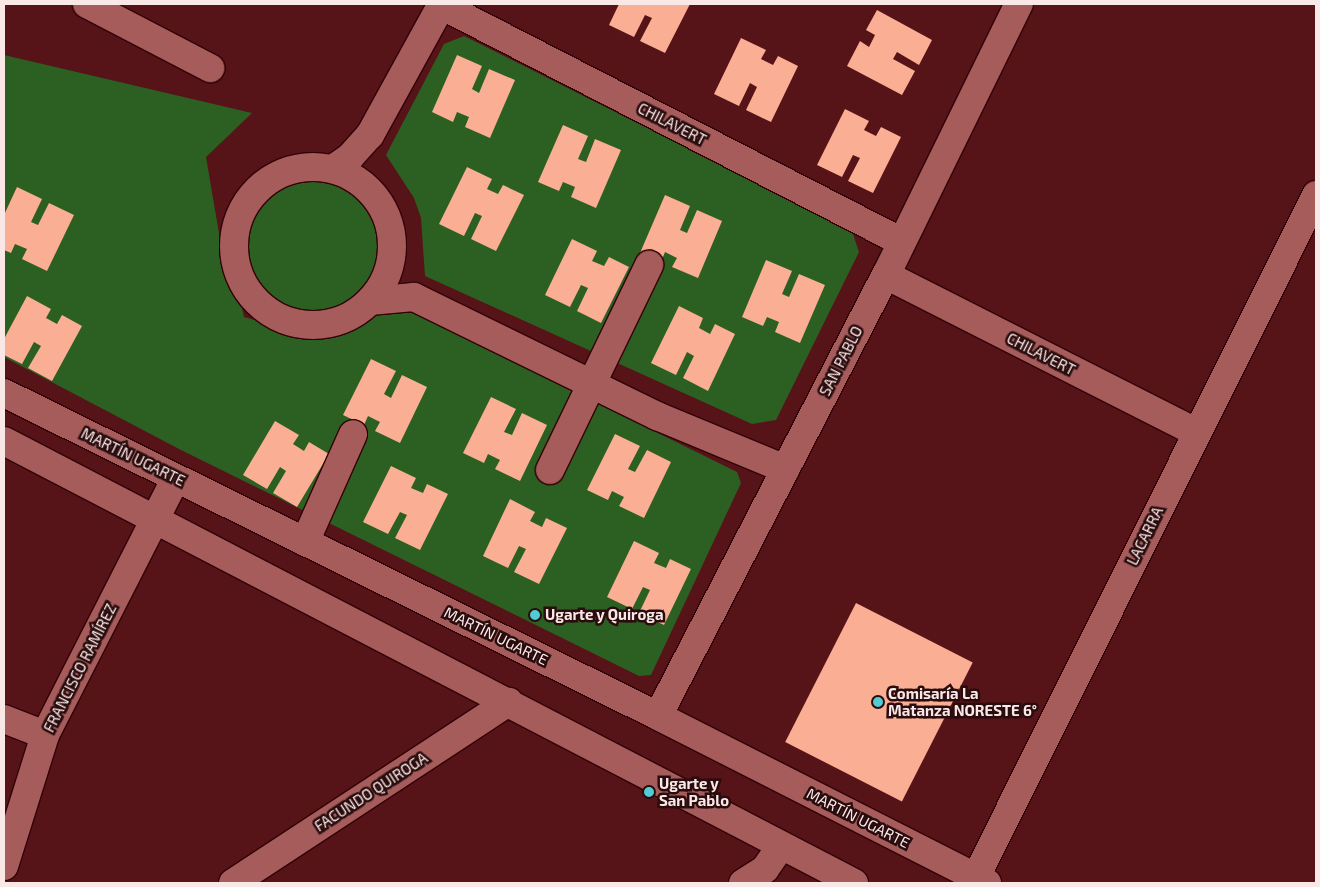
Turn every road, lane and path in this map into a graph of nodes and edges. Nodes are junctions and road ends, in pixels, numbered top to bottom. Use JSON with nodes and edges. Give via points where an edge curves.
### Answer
{"nodes":[{"id":1,"x":87,"y":4,"type":"edge"},
{"id":2,"x":442,"y":4,"type":"edge"},
{"id":3,"x":1019,"y":4,"type":"edge"},
{"id":4,"x":210,"y":68,"type":"dead end"},
{"id":5,"x":370,"y":135,"type":"junction"},
{"id":6,"x":333,"y":169,"type":"junction"},
{"id":7,"x":1316,"y":195,"type":"edge"},
{"id":8,"x":381,"y":205,"type":"junction"},
{"id":9,"x":902,"y":242,"type":"junction"},
{"id":10,"x":392,"y":250,"type":"junction"},
{"id":11,"x":649,"y":265,"type":"dead end"},
{"id":12,"x":886,"y":275,"type":"junction"},
{"id":13,"x":414,"y":297,"type":"junction"},
{"id":14,"x":370,"y":301,"type":"junction"},
{"id":15,"x":592,"y":382,"type":"junction"},
{"id":16,"x":4,"y":393,"type":"edge"},
{"id":17,"x":1196,"y":432,"type":"junction"},
{"id":18,"x":354,"y":434,"type":"dead end"},
{"id":19,"x":4,"y":441,"type":"edge"},
{"id":20,"x":785,"y":469,"type":"junction"},
{"id":21,"x":550,"y":470,"type":"dead end"},
{"id":22,"x":176,"y":478,"type":"junction"},
{"id":23,"x":156,"y":520,"type":"junction"},
{"id":24,"x":305,"y":542,"type":"junction"},
{"id":25,"x":509,"y":702,"type":"junction"},
{"id":26,"x":658,"y":716,"type":"junction"},
{"id":27,"x":4,"y":719,"type":"edge"},
{"id":28,"x":45,"y":734,"type":"junction"},
{"id":29,"x":781,"y":846,"type":"junction"},
{"id":30,"x":4,"y":866,"type":"edge"},
{"id":31,"x":982,"y":880,"type":"edge"},
{"id":32,"x":233,"y":883,"type":"edge"},
{"id":33,"x":743,"y":883,"type":"edge"},
{"id":34,"x":854,"y":883,"type":"edge"}],
"edges":[{"from":1,"to":4,"type":"street"},
{"from":2,"to":5,"type":"street"},
{"from":2,"to":9,"type":"street","name":"CHILAVERT"},
{"from":3,"to":9,"type":"street","name":"SAN PABLO"},
{"from":5,"to":6,"type":"street","via":[[350,157]]},
{"from":5,"to":8,"type":"street","via":[[371,163]]},
{"from":6,"to":8,"type":"street","via":[[361,182]]},
{"from":6,"to":14,"type":"street","via":[[310,166],[287,171],[266,182],[250,199],[239,220],[234,243],[237,266],[247,288],[262,306],[282,318],[305,324],[328,323],[350,315]]},
{"from":7,"to":17,"type":"street","name":"LACARRA"},
{"from":8,"to":10,"type":"street","via":[[388,219]]},
{"from":9,"to":12,"type":"street","name":"SAN PABLO"},
{"from":10,"to":13,"type":"street","via":[[402,280]]},
{"from":10,"to":14,"type":"street","via":[[386,278]]},
{"from":11,"to":15,"type":"street"},
{"from":12,"to":17,"type":"street","name":"CHILAVERT"},
{"from":12,"to":20,"type":"street","name":"SAN PABLO"},
{"from":13,"to":14,"type":"street"},
{"from":13,"to":15,"type":"street"},
{"from":15,"to":20,"type":"street","via":[[658,416]]},
{"from":15,"to":21,"type":"street"},
{"from":16,"to":22,"type":"street","name":"MARTÍN UGARTE"},
{"from":17,"to":31,"type":"street","name":"LACARRA"},
{"from":18,"to":24,"type":"street"},
{"from":19,"to":23,"type":"street"},
{"from":20,"to":26,"type":"street","name":"SAN PABLO"},
{"from":22,"to":23,"type":"street","name":"FRANCISCO RAMÍREZ"},
{"from":22,"to":24,"type":"street","name":"MARTÍN UGARTE"},
{"from":23,"to":25,"type":"street"},
{"from":23,"to":28,"type":"street","name":"FRANCISCO RAMÍREZ"},
{"from":24,"to":26,"type":"street","name":"MARTÍN UGARTE"},
{"from":25,"to":29,"type":"street"},
{"from":25,"to":32,"type":"street","name":"FACUNDO QUIROGA"},
{"from":26,"to":31,"type":"street","name":"MARTÍN UGARTE"},
{"from":27,"to":28,"type":"street"},
{"from":28,"to":30,"type":"street","name":"FRANCISCO RAMÍREZ"},
{"from":29,"to":33,"type":"street","via":[[765,869]]},
{"from":29,"to":34,"type":"street"}]}
